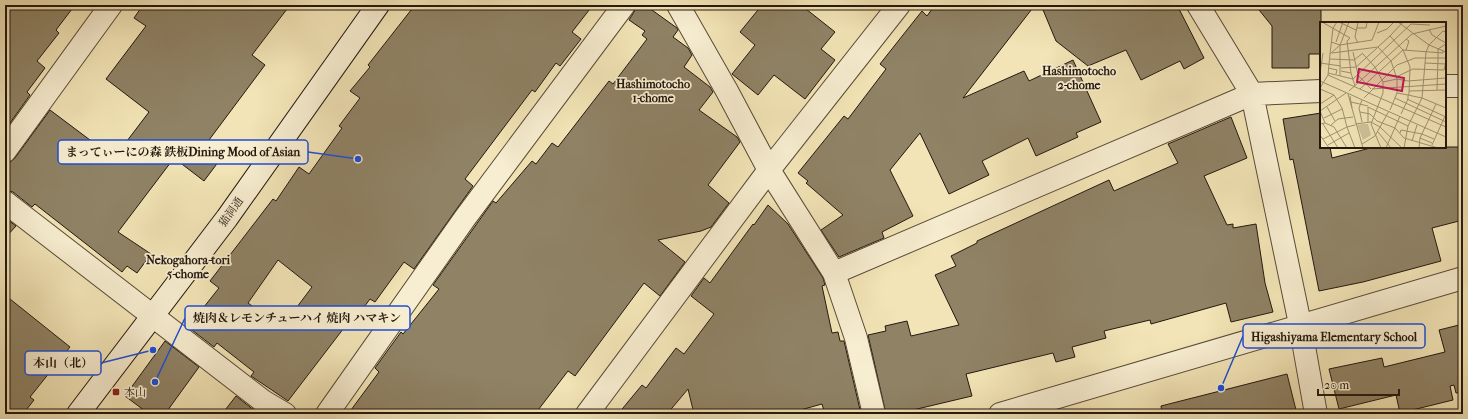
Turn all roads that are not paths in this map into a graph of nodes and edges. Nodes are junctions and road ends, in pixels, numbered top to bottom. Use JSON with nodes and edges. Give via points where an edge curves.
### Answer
{"nodes":[{"id":1,"x":111,"y":5,"type":"edge"},
{"id":2,"x":378,"y":5,"type":"edge"},
{"id":3,"x":624,"y":5,"type":"edge"},
{"id":4,"x":678,"y":5,"type":"edge"},
{"id":5,"x":900,"y":5,"type":"edge"},
{"id":6,"x":1202,"y":7,"type":"edge"},
{"id":7,"x":1446,"y":86,"type":"edge"},
{"id":8,"x":1463,"y":86,"type":"edge"},
{"id":9,"x":1320,"y":91,"type":"edge"},
{"id":10,"x":1252,"y":94,"type":"junction"},
{"id":11,"x":5,"y":151,"type":"edge"},
{"id":12,"x":769,"y":170,"type":"junction"},
{"id":13,"x":5,"y":202,"type":"edge"},
{"id":14,"x":834,"y":273,"type":"junction"},
{"id":15,"x":1463,"y":278,"type":"edge"},
{"id":16,"x":152,"y":316,"type":"junction"},
{"id":17,"x":1300,"y":324,"type":"junction"},
{"id":18,"x":78,"y":414,"type":"edge"},
{"id":19,"x":285,"y":414,"type":"edge"},
{"id":20,"x":327,"y":414,"type":"edge"},
{"id":21,"x":587,"y":414,"type":"edge"},
{"id":22,"x":874,"y":414,"type":"edge"},
{"id":23,"x":1000,"y":414,"type":"edge"},
{"id":24,"x":1316,"y":414,"type":"edge"}],
"edges":[{"from":1,"to":11,"type":"street"},
{"from":2,"to":16,"type":"street","name":"猫洞通","via":[[227,218]]},
{"from":3,"to":20,"type":"street","via":[[465,218]]},
{"from":4,"to":12,"type":"street"},
{"from":5,"to":12,"type":"street"},
{"from":6,"to":10,"type":"street"},
{"from":7,"to":8,"type":"street"},
{"from":9,"to":10,"type":"street"},
{"from":10,"to":14,"type":"street"},
{"from":10,"to":17,"type":"street"},
{"from":12,"to":14,"type":"street"},
{"from":12,"to":21,"type":"street"},
{"from":13,"to":16,"type":"street"},
{"from":14,"to":22,"type":"street","via":[[856,338]]},
{"from":15,"to":17,"type":"street"},
{"from":16,"to":18,"type":"street","name":"猫洞通"},
{"from":16,"to":19,"type":"street","via":[[263,401]]},
{"from":17,"to":23,"type":"street"},
{"from":17,"to":24,"type":"street"}]}
